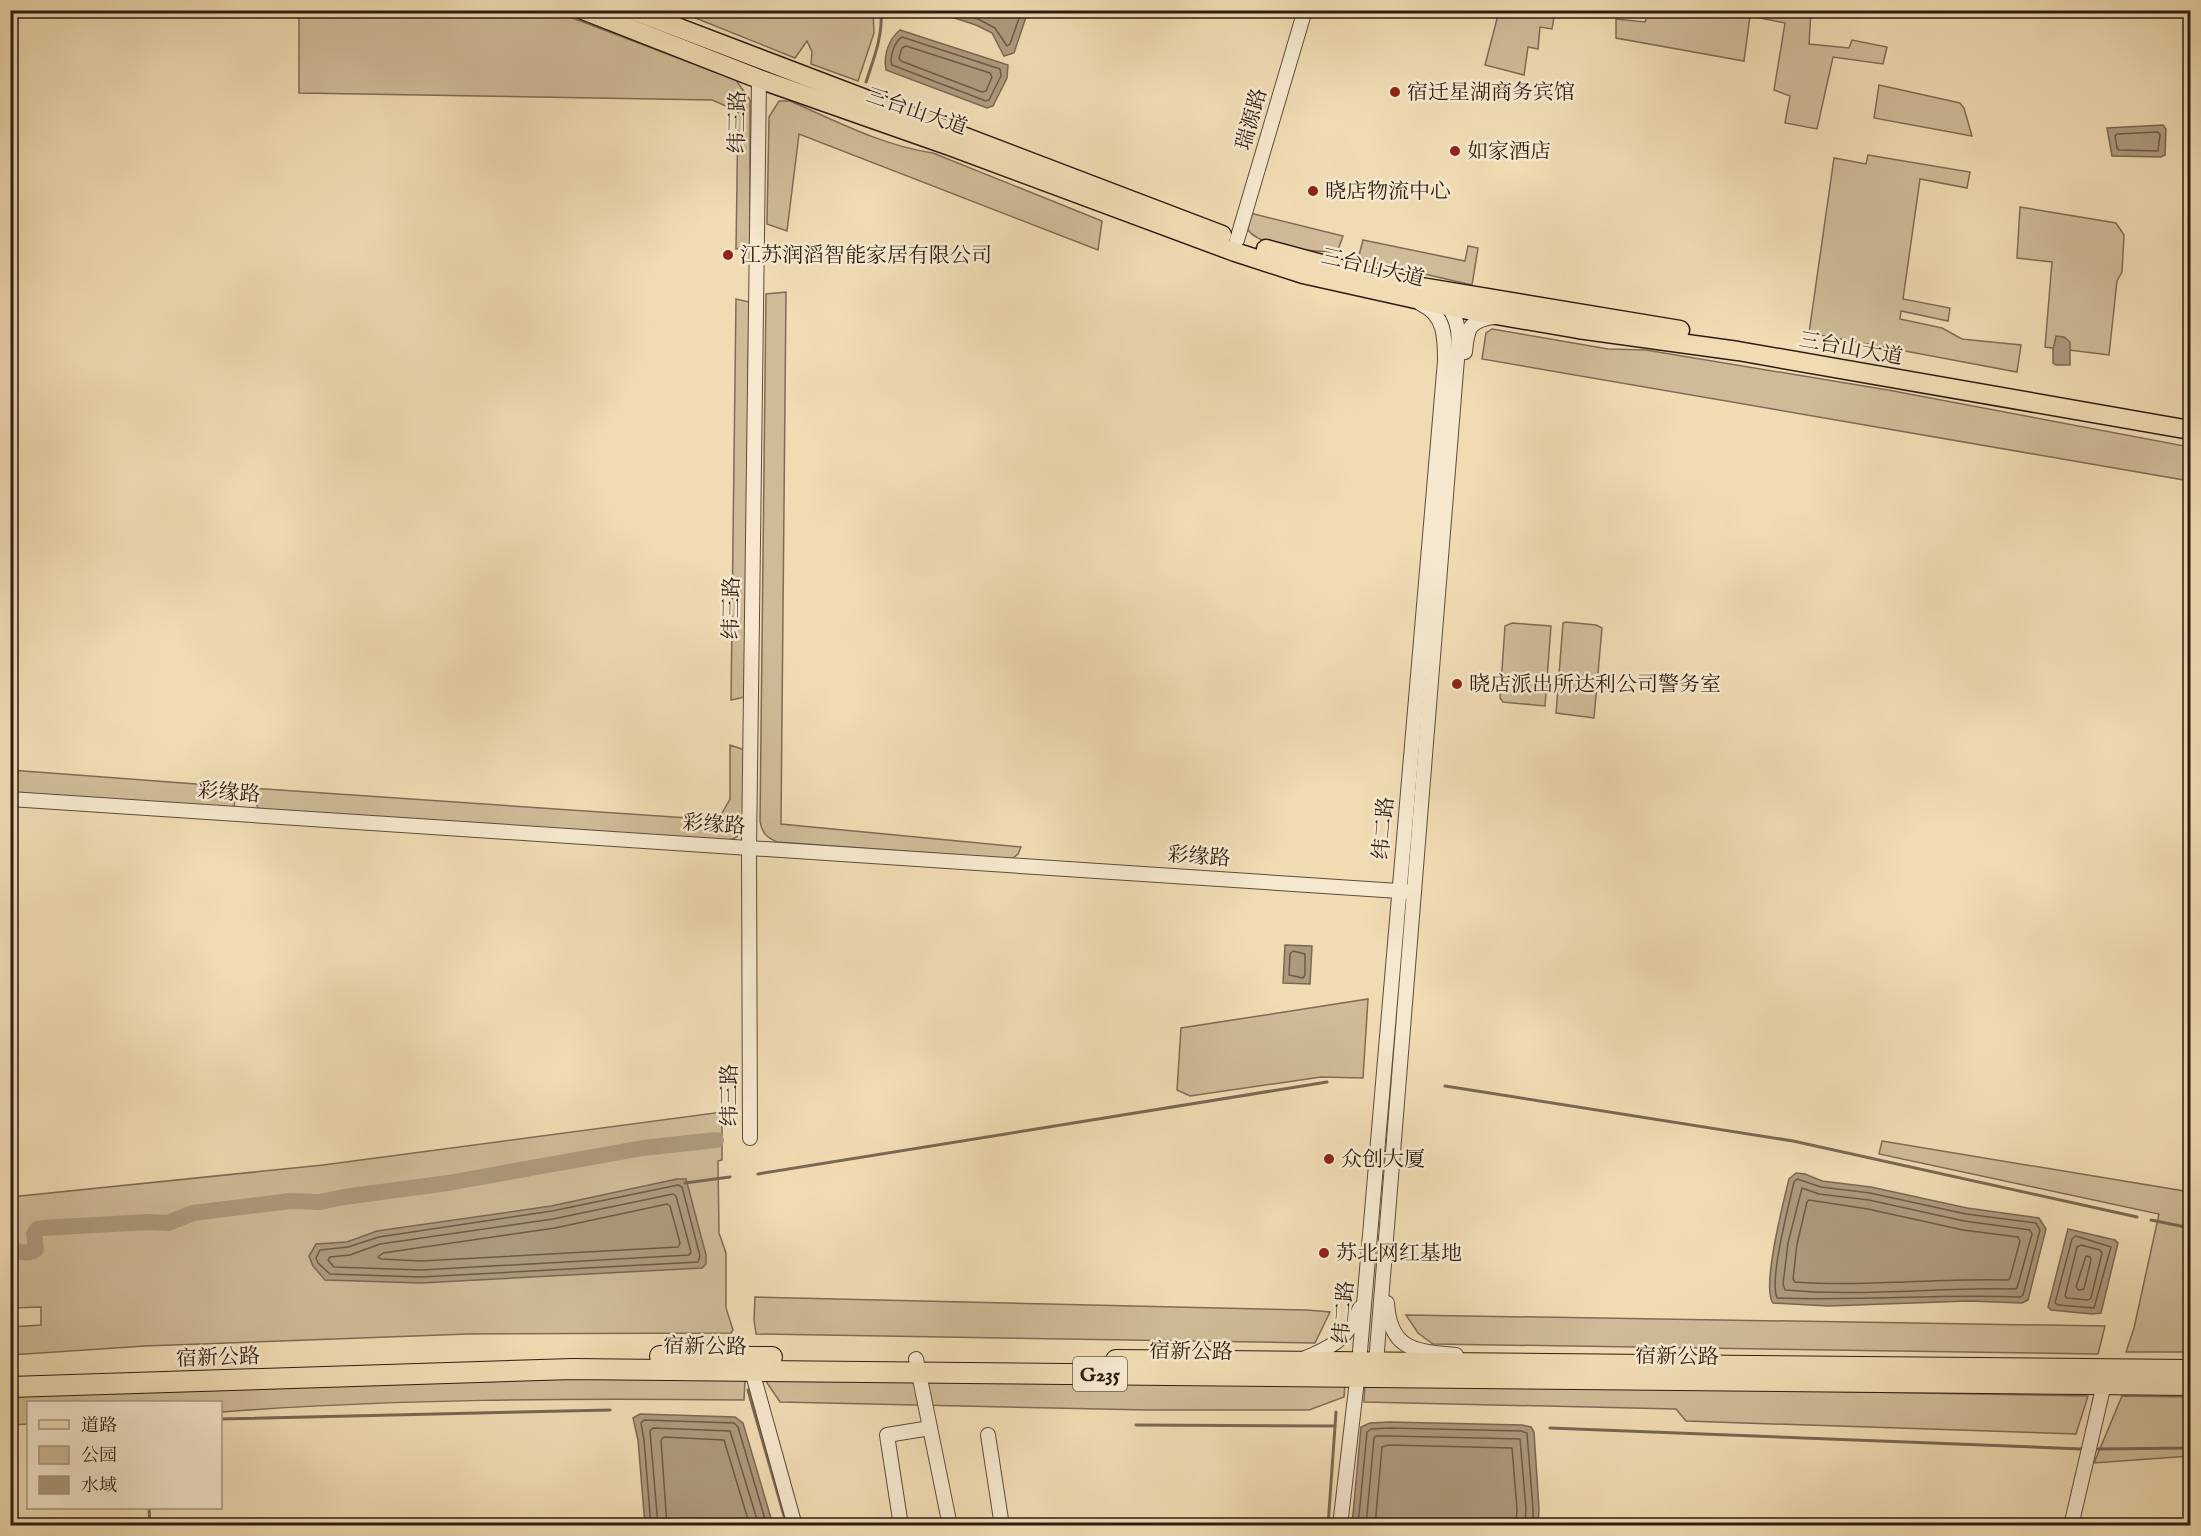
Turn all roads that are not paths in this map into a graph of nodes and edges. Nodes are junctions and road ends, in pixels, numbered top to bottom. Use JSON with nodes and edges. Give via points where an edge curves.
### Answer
{"nodes":[{"id":1,"x":583,"y":10,"type":"edge"},
{"id":2,"x":632,"y":10,"type":"edge"},
{"id":3,"x":1305,"y":10,"type":"edge"},
{"id":4,"x":759,"y":79,"type":"junction"},
{"id":5,"x":1238,"y":240,"type":"junction"},
{"id":6,"x":1417,"y":293,"type":"junction"},
{"id":7,"x":1447,"y":306,"type":"junction"},
{"id":8,"x":1504,"y":316,"type":"junction"},
{"id":9,"x":2190,"y":419,"type":"edge"},
{"id":10,"x":2190,"y":430,"type":"edge"},
{"id":11,"x":1449,"y":454,"type":"junction"},
{"id":12,"x":10,"y":799,"type":"edge"},
{"id":13,"x":749,"y":847,"type":"junction"},
{"id":14,"x":1399,"y":891,"type":"junction"},
{"id":15,"x":1414,"y":892,"type":"junction"},
{"id":16,"x":750,"y":1138,"type":"dead end"},
{"id":17,"x":1370,"y":1241,"type":"junction"},
{"id":18,"x":1384,"y":1262,"type":"junction"},
{"id":19,"x":1295,"y":1362,"type":"junction"},
{"id":20,"x":1566,"y":1364,"type":"junction"},
{"id":21,"x":917,"y":1365,"type":"junction"},
{"id":22,"x":1365,"y":1367,"type":"junction"},
{"id":23,"x":2190,"y":1370,"type":"edge"},
{"id":24,"x":752,"y":1371,"type":"junction"},
{"id":25,"x":10,"y":1374,"type":"edge"},
{"id":26,"x":2104,"y":1384,"type":"junction"},
{"id":27,"x":2190,"y":1385,"type":"edge"},
{"id":28,"x":10,"y":1387,"type":"edge"},
{"id":29,"x":930,"y":1428,"type":"junction"},
{"id":30,"x":988,"y":1436,"type":"dead end"},
{"id":31,"x":795,"y":1526,"type":"edge"},
{"id":32,"x":901,"y":1526,"type":"edge"},
{"id":33,"x":950,"y":1526,"type":"edge"},
{"id":34,"x":1002,"y":1526,"type":"edge"},
{"id":35,"x":1340,"y":1526,"type":"edge"},
{"id":36,"x":2071,"y":1526,"type":"edge"}],
"edges":[{"from":1,"to":4,"type":"main road","name":"三台山大道"},
{"from":2,"to":5,"type":"main road","name":"三台山大道"},
{"from":3,"to":5,"type":"street","name":"瑞源路"},
{"from":4,"to":6,"type":"main road","name":"三台山大道","via":[[1234,252],[1303,274]]},
{"from":4,"to":13,"type":"street","name":"纬三路"},
{"from":5,"to":6,"type":"main road","name":"三台山大道"},
{"from":6,"to":7,"type":"main road","name":"三台山大道"},
{"from":6,"to":9,"type":"main road","name":"三台山大道"},
{"from":6,"to":14,"type":"street","name":"纬二路","via":[[1443,324],[1445,341]]},
{"from":7,"to":8,"type":"main road","name":"三台山大道"},
{"from":7,"to":11,"type":"street","name":"纬二路","via":[[1457,319],[1458,336]]},
{"from":8,"to":10,"type":"main road","name":"三台山大道","via":[[1738,351]]},
{"from":8,"to":11,"type":"street","via":[[1475,321],[1469,330],[1459,421]]},
{"from":11,"to":15,"type":"street","name":"纬二路"},
{"from":12,"to":13,"type":"street","name":"彩缘路"},
{"from":13,"to":14,"type":"street","name":"彩缘路"},
{"from":13,"to":16,"type":"street","name":"纬三路"},
{"from":14,"to":15,"type":"street","name":"彩缘路"},
{"from":14,"to":17,"type":"street","name":"纬二路"},
{"from":15,"to":18,"type":"street","name":"纬二路"},
{"from":17,"to":19,"type":"street","via":[[1354,1323],[1339,1342]]},
{"from":17,"to":22,"type":"street","name":"纬二路"},
{"from":18,"to":20,"type":"street","via":[[1388,1316],[1397,1338],[1405,1346],[1433,1353]]},
{"from":18,"to":22,"type":"street","name":"纬二路"},
{"from":19,"to":21,"type":"highway","name":"宿新公路","number":"G235"},
{"from":19,"to":22,"type":"highway","name":"宿新公路","number":"G235"},
{"from":20,"to":22,"type":"highway","name":"宿新公路","number":"G235"},
{"from":20,"to":23,"type":"highway","name":"宿新公路","number":"G235"},
{"from":21,"to":22,"type":"highway","name":"宿新公路","number":"G235"},
{"from":21,"to":24,"type":"highway","name":"宿新公路","number":"G235"},
{"from":21,"to":25,"type":"highway","name":"宿新公路","number":"G235","via":[[572,1356]]},
{"from":21,"to":29,"type":"street"},
{"from":22,"to":26,"type":"highway","name":"宿新公路","number":"G235"},
{"from":22,"to":35,"type":"street"},
{"from":24,"to":28,"type":"highway","name":"宿新公路","number":"G235","via":[[572,1369]]},
{"from":24,"to":31,"type":"street"},
{"from":26,"to":27,"type":"highway","name":"宿新公路","number":"G235"},
{"from":26,"to":36,"type":"street"},
{"from":29,"to":32,"type":"street","via":[[887,1435]]},
{"from":29,"to":33,"type":"street"},
{"from":30,"to":34,"type":"street"}]}
